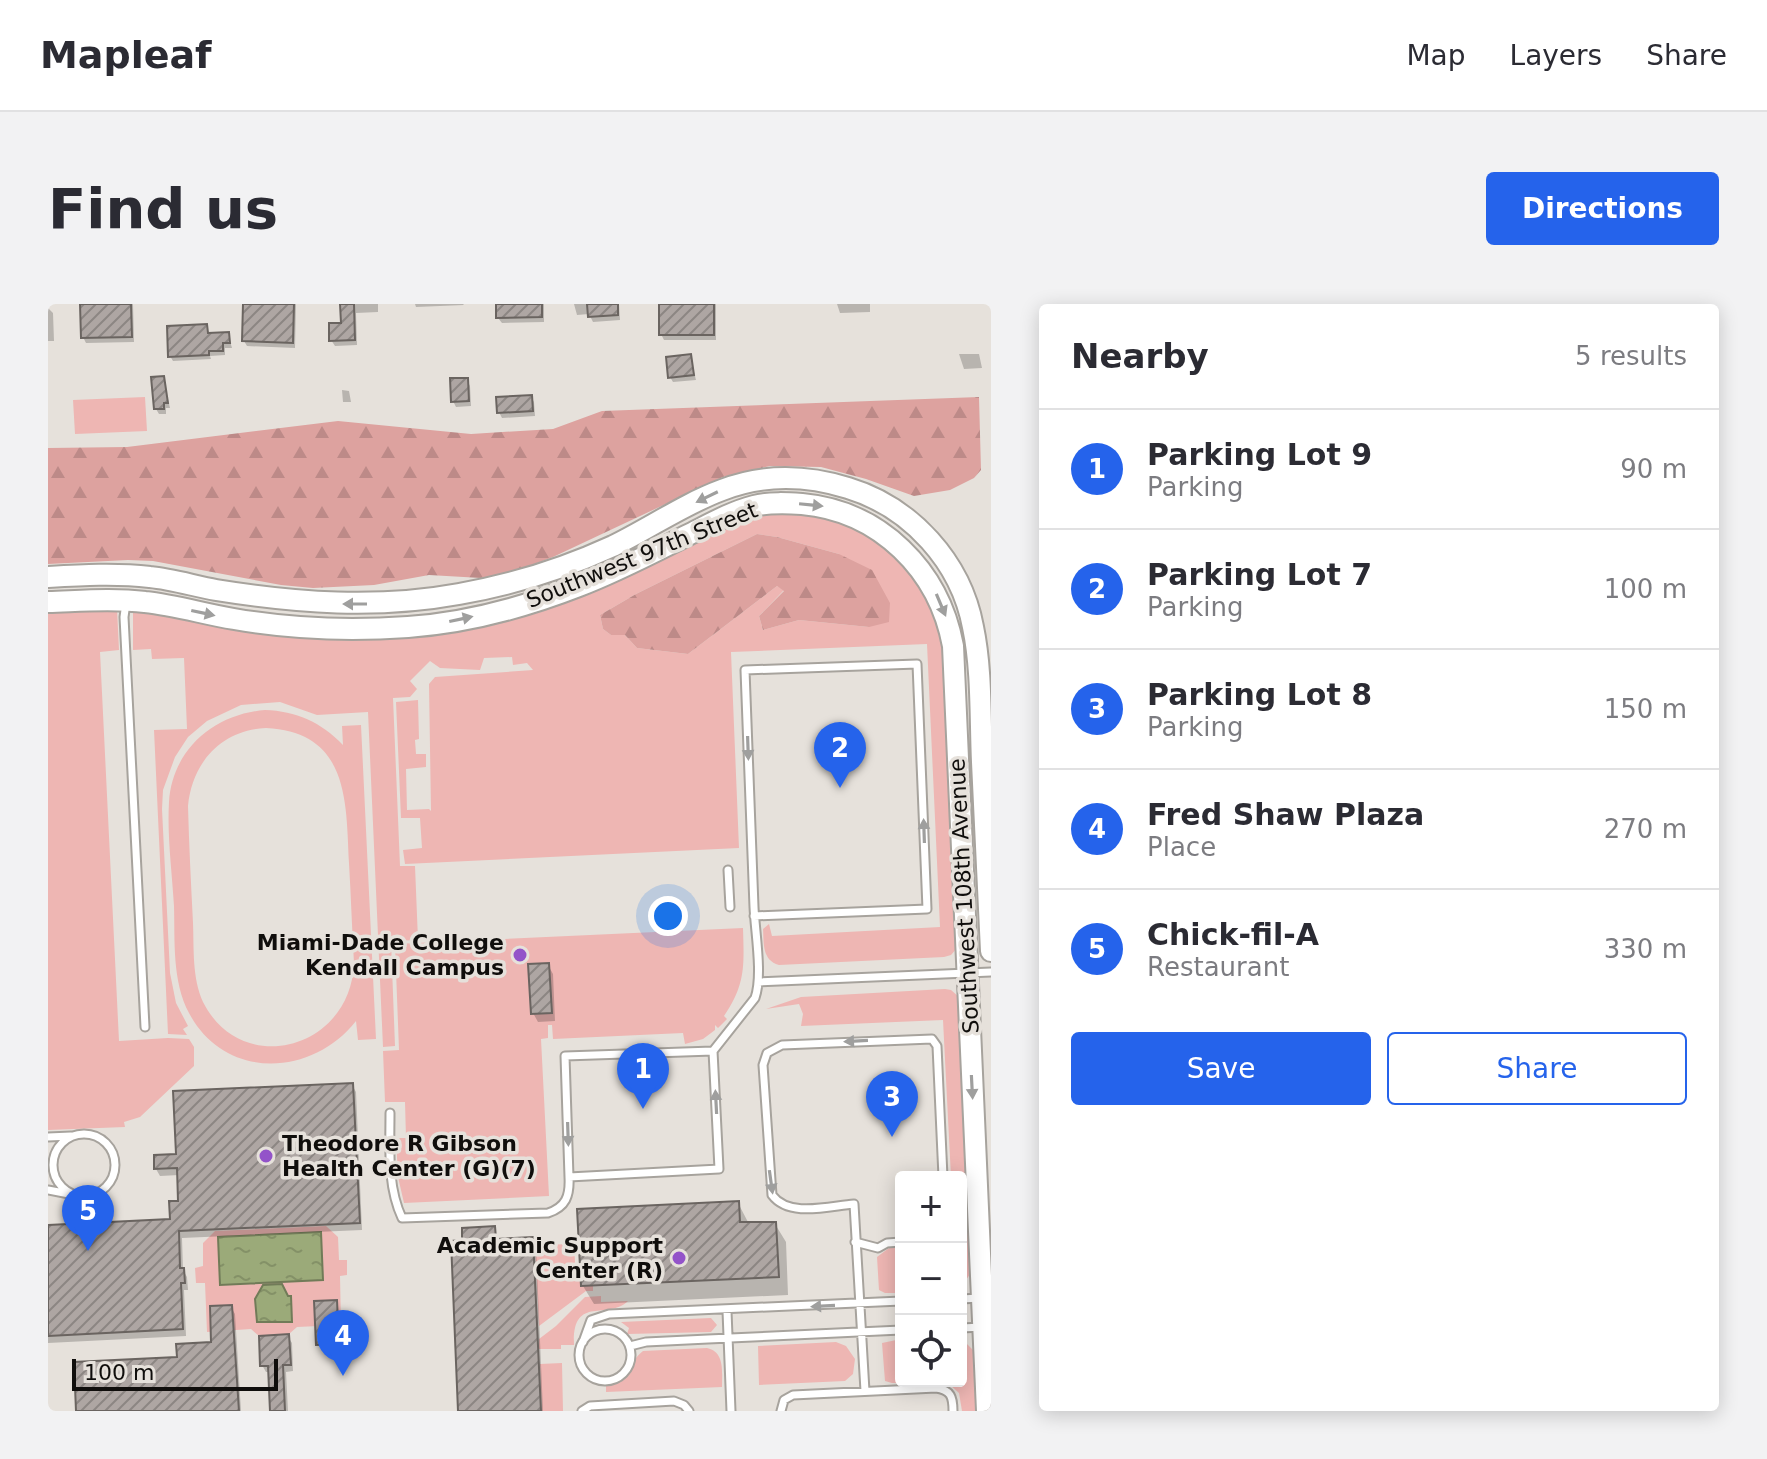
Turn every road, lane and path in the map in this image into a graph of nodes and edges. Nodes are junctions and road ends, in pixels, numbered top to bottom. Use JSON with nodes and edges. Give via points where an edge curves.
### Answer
{"nodes":[{"id":1,"x":912,"y":522,"type":"joint"},
{"id":2,"x":896,"y":543,"type":"joint"},
{"id":3,"x":580,"y":559,"type":"junction"},
{"id":4,"x":48,"y":577,"type":"edge"},
{"id":5,"x":211,"y":589,"type":"junction"},
{"id":6,"x":126,"y":601,"type":"junction"},
{"id":7,"x":48,"y":602,"type":"edge"},
{"id":8,"x":531,"y":602,"type":"junction"},
{"id":9,"x":728,"y":870,"type":"dead end"},
{"id":10,"x":730,"y":907,"type":"dead end"},
{"id":11,"x":754,"y":916,"type":"junction"},
{"id":12,"x":991,"y":951,"type":"edge"},
{"id":13,"x":991,"y":972,"type":"edge"},
{"id":14,"x":967,"y":973,"type":"junction"},
{"id":15,"x":758,"y":982,"type":"junction"},
{"id":16,"x":145,"y":1027,"type":"dead end"},
{"id":17,"x":713,"y":1051,"type":"junction"},
{"id":18,"x":390,"y":1113,"type":"dead end"},
{"id":19,"x":77,"y":1135,"type":"junction"},
{"id":20,"x":48,"y":1137,"type":"edge"},
{"id":21,"x":943,"y":1171,"type":"edge"},
{"id":22,"x":569,"y":1177,"type":"junction"},
{"id":23,"x":48,"y":1190,"type":"edge"},
{"id":24,"x":74,"y":1194,"type":"junction"},
{"id":25,"x":855,"y":1242,"type":"junction"},
{"id":26,"x":895,"y":1242,"type":"edge"},
{"id":27,"x":987,"y":1298,"type":"edge"},
{"id":28,"x":967,"y":1299,"type":"edge"},
{"id":29,"x":895,"y":1301,"type":"edge"},
{"id":30,"x":861,"y":1304,"type":"junction"},
{"id":31,"x":727,"y":1311,"type":"junction"},
{"id":32,"x":987,"y":1327,"type":"edge"},
{"id":33,"x":967,"y":1328,"type":"edge"},
{"id":34,"x":895,"y":1330,"type":"edge"},
{"id":35,"x":862,"y":1332,"type":"junction"},
{"id":36,"x":728,"y":1338,"type":"junction"},
{"id":37,"x":583,"y":1342,"type":"junction"},
{"id":38,"x":630,"y":1346,"type":"junction"},
{"id":39,"x":865,"y":1391,"type":"junction"},
{"id":40,"x":582,"y":1411,"type":"edge"},
{"id":41,"x":689,"y":1411,"type":"edge"},
{"id":42,"x":731,"y":1411,"type":"edge"},
{"id":43,"x":781,"y":1411,"type":"edge"},
{"id":44,"x":953,"y":1411,"type":"edge"},
{"id":45,"x":987,"y":1411,"type":"edge"}],
"edges":[{"from":1,"to":3,"type":"street","name":"Southwest 97th Street","one_way":true,"via":[[848,488],[814,479],[767,479],[722,490]]},
{"from":1,"to":12,"type":"street","name":"Southwest 108th Avenue","via":[[958,581],[973,624]]},
{"from":8,"to":2,"type":"street","name":"Southwest 97th Street","one_way":true,"via":[[590,582],[758,505],[834,509]]},
{"from":2,"to":14,"type":"street","name":"Southwest 108th Avenue","one_way":true,"via":[[935,593],[953,646]]},
{"from":3,"to":5,"type":"street","name":"Southwest 97th Street","one_way":true,"via":[[480,590],[385,602],[306,602]]},
{"from":3,"to":8,"type":"street","via":[[577,574],[542,588]]},
{"from":4,"to":5,"type":"street","name":"Southwest 97th Street","via":[[148,576]]},
{"from":5,"to":6,"type":"street","via":[[137,587]]},
{"from":6,"to":7,"type":"street","name":"Southwest 97th Street"},
{"from":6,"to":8,"type":"street","name":"Southwest 97th Street","one_way":true,"via":[[333,629],[434,624]]},
{"from":6,"to":16,"type":"lane"},
{"from":9,"to":10,"type":"lane"},
{"from":11,"to":11,"type":"lane","one_way":true,"via":[[927,909],[917,664],[745,670]]},
{"from":11,"to":15,"type":"lane"},
{"from":13,"to":14,"type":"lane"},
{"from":14,"to":15,"type":"lane"},
{"from":14,"to":27,"type":"street","name":"Southwest 108th Avenue","one_way":true},
{"from":15,"to":17,"type":"lane","via":[[755,998]]},
{"from":22,"to":17,"type":"lane","one_way":true,"via":[[719,1169]]},
{"from":17,"to":22,"type":"lane","one_way":true,"via":[[565,1056]]},
{"from":18,"to":22,"type":"lane","via":[[391,1180],[402,1218],[548,1213],[565,1204]]},
{"from":19,"to":20,"type":"lane"},
{"from":19,"to":24,"type":"lane","via":[[60,1146],[54,1166],[61,1186]]},
{"from":19,"to":24,"type":"lane","via":[[101,1139],[112,1151],[115,1167],[105,1189],[90,1196]]},
{"from":21,"to":25,"type":"lane","one_way":true,"via":[[937,1046],[932,1039],[782,1045],[770,1050],[763,1065],[771,1191],[789,1208],[854,1204]]},
{"from":23,"to":24,"type":"lane"},
{"from":25,"to":26,"type":"lane","via":[[878,1248]]},
{"from":25,"to":30,"type":"lane"},
{"from":27,"to":28,"type":"lane"},
{"from":27,"to":32,"type":"street","name":"Southwest 108th Avenue"},
{"from":29,"to":30,"type":"lane"},
{"from":30,"to":31,"type":"lane","one_way":true},
{"from":30,"to":35,"type":"lane"},
{"from":31,"to":36,"type":"lane"},
{"from":31,"to":37,"type":"lane","via":[[602,1316],[589,1322]]},
{"from":32,"to":33,"type":"lane"},
{"from":32,"to":45,"type":"street","name":"Southwest 108th Avenue"},
{"from":34,"to":35,"type":"lane"},
{"from":35,"to":36,"type":"lane"},
{"from":35,"to":39,"type":"lane"},
{"from":36,"to":38,"type":"lane"},
{"from":36,"to":42,"type":"lane"},
{"from":37,"to":38,"type":"lane","via":[[593,1332],[608,1329]]},
{"from":37,"to":38,"type":"lane","via":[[579,1354],[584,1370],[605,1381],[626,1370]]},
{"from":39,"to":43,"type":"lane","via":[[793,1395],[784,1400]]},
{"from":39,"to":44,"type":"lane","via":[[943,1389],[952,1396]]},
{"from":40,"to":41,"type":"lane","via":[[590,1406],[674,1401]]}]}
